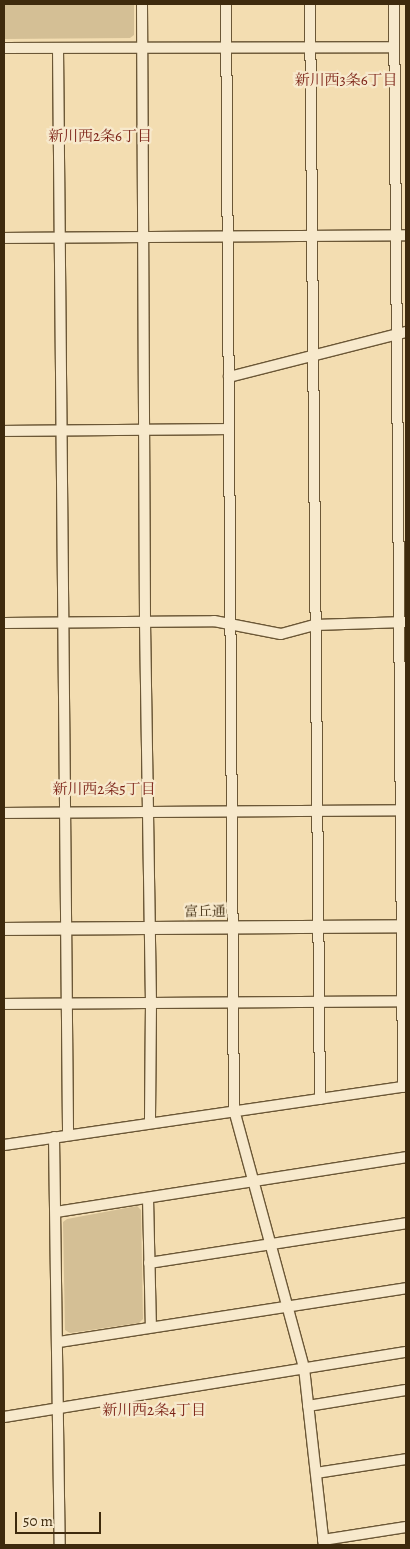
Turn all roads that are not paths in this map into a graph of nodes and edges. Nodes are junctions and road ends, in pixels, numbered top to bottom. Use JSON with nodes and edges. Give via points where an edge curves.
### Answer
{"nodes":[{"id":1,"x":142,"y":4,"type":"edge"},
{"id":2,"x":226,"y":4,"type":"edge"},
{"id":3,"x":310,"y":4,"type":"edge"},
{"id":4,"x":394,"y":4,"type":"edge"},
{"id":5,"x":226,"y":46,"type":"junction"},
{"id":6,"x":310,"y":46,"type":"junction"},
{"id":7,"x":394,"y":46,"type":"junction"},
{"id":8,"x":142,"y":47,"type":"junction"},
{"id":9,"x":4,"y":48,"type":"edge"},
{"id":10,"x":58,"y":48,"type":"junction"},
{"id":11,"x":312,"y":235,"type":"junction"},
{"id":12,"x":401,"y":235,"type":"edge"},
{"id":13,"x":227,"y":236,"type":"junction"},
{"id":14,"x":4,"y":238,"type":"edge"},
{"id":15,"x":60,"y":238,"type":"junction"},
{"id":16,"x":143,"y":238,"type":"junction"},
{"id":17,"x":402,"y":333,"type":"edge"},
{"id":18,"x":313,"y":355,"type":"junction"},
{"id":19,"x":229,"y":377,"type":"junction"},
{"id":20,"x":229,"y":429,"type":"junction"},
{"id":21,"x":61,"y":430,"type":"junction"},
{"id":22,"x":144,"y":430,"type":"junction"},
{"id":23,"x":4,"y":431,"type":"edge"},
{"id":24,"x":62,"y":622,"type":"junction"},
{"id":25,"x":145,"y":622,"type":"junction"},
{"id":26,"x":4,"y":623,"type":"edge"},
{"id":27,"x":231,"y":623,"type":"junction"},
{"id":28,"x":403,"y":623,"type":"edge"},
{"id":29,"x":316,"y":625,"type":"junction"},
{"id":30,"x":404,"y":810,"type":"edge"},
{"id":31,"x":232,"y":811,"type":"junction"},
{"id":32,"x":318,"y":811,"type":"junction"},
{"id":33,"x":66,"y":812,"type":"junction"},
{"id":34,"x":150,"y":812,"type":"junction"},
{"id":35,"x":4,"y":813,"type":"edge"},
{"id":36,"x":319,"y":926,"type":"junction"},
{"id":37,"x":404,"y":926,"type":"edge"},
{"id":38,"x":233,"y":927,"type":"junction"},
{"id":39,"x":151,"y":928,"type":"junction"},
{"id":40,"x":4,"y":929,"type":"edge"},
{"id":41,"x":66,"y":929,"type":"junction"},
{"id":42,"x":404,"y":1001,"type":"edge"},
{"id":43,"x":234,"y":1002,"type":"junction"},
{"id":44,"x":320,"y":1002,"type":"junction"},
{"id":45,"x":67,"y":1003,"type":"junction"},
{"id":46,"x":151,"y":1003,"type":"junction"},
{"id":47,"x":4,"y":1004,"type":"edge"},
{"id":48,"x":404,"y":1086,"type":"edge"},
{"id":49,"x":320,"y":1099,"type":"junction"},
{"id":50,"x":234,"y":1110,"type":"junction"},
{"id":51,"x":150,"y":1122,"type":"junction"},
{"id":52,"x":68,"y":1135,"type":"junction"},
{"id":53,"x":54,"y":1137,"type":"junction"},
{"id":54,"x":4,"y":1145,"type":"edge"},
{"id":55,"x":406,"y":1157,"type":"edge"},
{"id":56,"x":254,"y":1180,"type":"junction"},
{"id":57,"x":148,"y":1198,"type":"junction"},
{"id":58,"x":56,"y":1212,"type":"junction"},
{"id":59,"x":406,"y":1223,"type":"edge"},
{"id":60,"x":271,"y":1244,"type":"junction"},
{"id":61,"x":149,"y":1263,"type":"junction"},
{"id":62,"x":406,"y":1288,"type":"edge"},
{"id":63,"x":287,"y":1306,"type":"junction"},
{"id":64,"x":151,"y":1328,"type":"junction"},
{"id":65,"x":59,"y":1342,"type":"junction"},
{"id":66,"x":406,"y":1352,"type":"edge"},
{"id":67,"x":304,"y":1368,"type":"junction"},
{"id":68,"x":406,"y":1390,"type":"edge"},
{"id":69,"x":308,"y":1406,"type":"junction"},
{"id":70,"x":60,"y":1408,"type":"junction"},
{"id":71,"x":4,"y":1417,"type":"edge"},
{"id":72,"x":406,"y":1459,"type":"edge"},
{"id":73,"x":316,"y":1473,"type":"junction"},
{"id":74,"x":406,"y":1527,"type":"edge"},
{"id":75,"x":324,"y":1543,"type":"edge"},
{"id":76,"x":60,"y":1545,"type":"edge"}],
"edges":[{"from":1,"to":8,"type":"street"},
{"from":2,"to":5,"type":"street"},
{"from":3,"to":6,"type":"street"},
{"from":4,"to":7,"type":"street"},
{"from":5,"to":6,"type":"street"},
{"from":5,"to":8,"type":"street"},
{"from":5,"to":13,"type":"street"},
{"from":6,"to":7,"type":"street"},
{"from":6,"to":11,"type":"street"},
{"from":7,"to":12,"type":"street"},
{"from":8,"to":10,"type":"street"},
{"from":8,"to":16,"type":"street"},
{"from":9,"to":10,"type":"street"},
{"from":10,"to":15,"type":"street"},
{"from":11,"to":12,"type":"street"},
{"from":11,"to":13,"type":"street"},
{"from":11,"to":18,"type":"street"},
{"from":12,"to":17,"type":"street"},
{"from":13,"to":16,"type":"street"},
{"from":13,"to":19,"type":"street"},
{"from":14,"to":15,"type":"street"},
{"from":15,"to":16,"type":"street"},
{"from":15,"to":21,"type":"street"},
{"from":16,"to":22,"type":"street"},
{"from":17,"to":18,"type":"street"},
{"from":17,"to":28,"type":"street"},
{"from":18,"to":19,"type":"street"},
{"from":18,"to":29,"type":"street"},
{"from":19,"to":20,"type":"street"},
{"from":20,"to":22,"type":"street"},
{"from":20,"to":27,"type":"street"},
{"from":21,"to":22,"type":"street"},
{"from":21,"to":23,"type":"street"},
{"from":21,"to":24,"type":"street"},
{"from":22,"to":25,"type":"street"},
{"from":24,"to":25,"type":"street"},
{"from":24,"to":26,"type":"street"},
{"from":24,"to":33,"type":"street"},
{"from":25,"to":27,"type":"street"},
{"from":25,"to":34,"type":"street"},
{"from":27,"to":29,"type":"street","via":[[281,634]]},
{"from":27,"to":31,"type":"street"},
{"from":28,"to":29,"type":"street"},
{"from":28,"to":30,"type":"street"},
{"from":29,"to":32,"type":"street"},
{"from":30,"to":32,"type":"street"},
{"from":30,"to":37,"type":"street"},
{"from":31,"to":32,"type":"street"},
{"from":31,"to":34,"type":"street"},
{"from":31,"to":38,"type":"street"},
{"from":32,"to":36,"type":"street"},
{"from":33,"to":34,"type":"street"},
{"from":33,"to":35,"type":"street"},
{"from":33,"to":41,"type":"street"},
{"from":34,"to":39,"type":"street"},
{"from":36,"to":37,"type":"street","name":"富丘通"},
{"from":36,"to":38,"type":"street","name":"富丘通"},
{"from":36,"to":44,"type":"street"},
{"from":37,"to":42,"type":"street"},
{"from":38,"to":39,"type":"street","name":"富丘通"},
{"from":38,"to":43,"type":"street"},
{"from":39,"to":41,"type":"street","name":"富丘通"},
{"from":39,"to":46,"type":"street"},
{"from":40,"to":41,"type":"street","name":"富丘通"},
{"from":41,"to":45,"type":"street"},
{"from":42,"to":44,"type":"street"},
{"from":42,"to":48,"type":"street"},
{"from":43,"to":44,"type":"street"},
{"from":43,"to":46,"type":"street"},
{"from":43,"to":50,"type":"street"},
{"from":44,"to":49,"type":"street"},
{"from":45,"to":46,"type":"street"},
{"from":45,"to":47,"type":"street"},
{"from":45,"to":52,"type":"street"},
{"from":46,"to":51,"type":"street"},
{"from":48,"to":49,"type":"street"},
{"from":49,"to":50,"type":"street"},
{"from":50,"to":51,"type":"street"},
{"from":50,"to":56,"type":"street"},
{"from":51,"to":52,"type":"street"},
{"from":52,"to":53,"type":"street"},
{"from":53,"to":54,"type":"street"},
{"from":53,"to":58,"type":"street"},
{"from":55,"to":56,"type":"street"},
{"from":56,"to":57,"type":"street"},
{"from":56,"to":60,"type":"street"},
{"from":57,"to":58,"type":"street"},
{"from":57,"to":61,"type":"street"},
{"from":58,"to":65,"type":"street"},
{"from":59,"to":60,"type":"street"},
{"from":60,"to":61,"type":"street"},
{"from":60,"to":63,"type":"street"},
{"from":61,"to":64,"type":"street"},
{"from":62,"to":63,"type":"street"},
{"from":63,"to":64,"type":"street"},
{"from":63,"to":67,"type":"street"},
{"from":64,"to":65,"type":"street"},
{"from":65,"to":70,"type":"street"},
{"from":66,"to":67,"type":"street"},
{"from":67,"to":69,"type":"street"},
{"from":67,"to":70,"type":"street"},
{"from":68,"to":69,"type":"street"},
{"from":69,"to":73,"type":"street"},
{"from":70,"to":71,"type":"street"},
{"from":70,"to":76,"type":"street"},
{"from":72,"to":73,"type":"street"},
{"from":73,"to":75,"type":"street"},
{"from":74,"to":75,"type":"street"}]}
